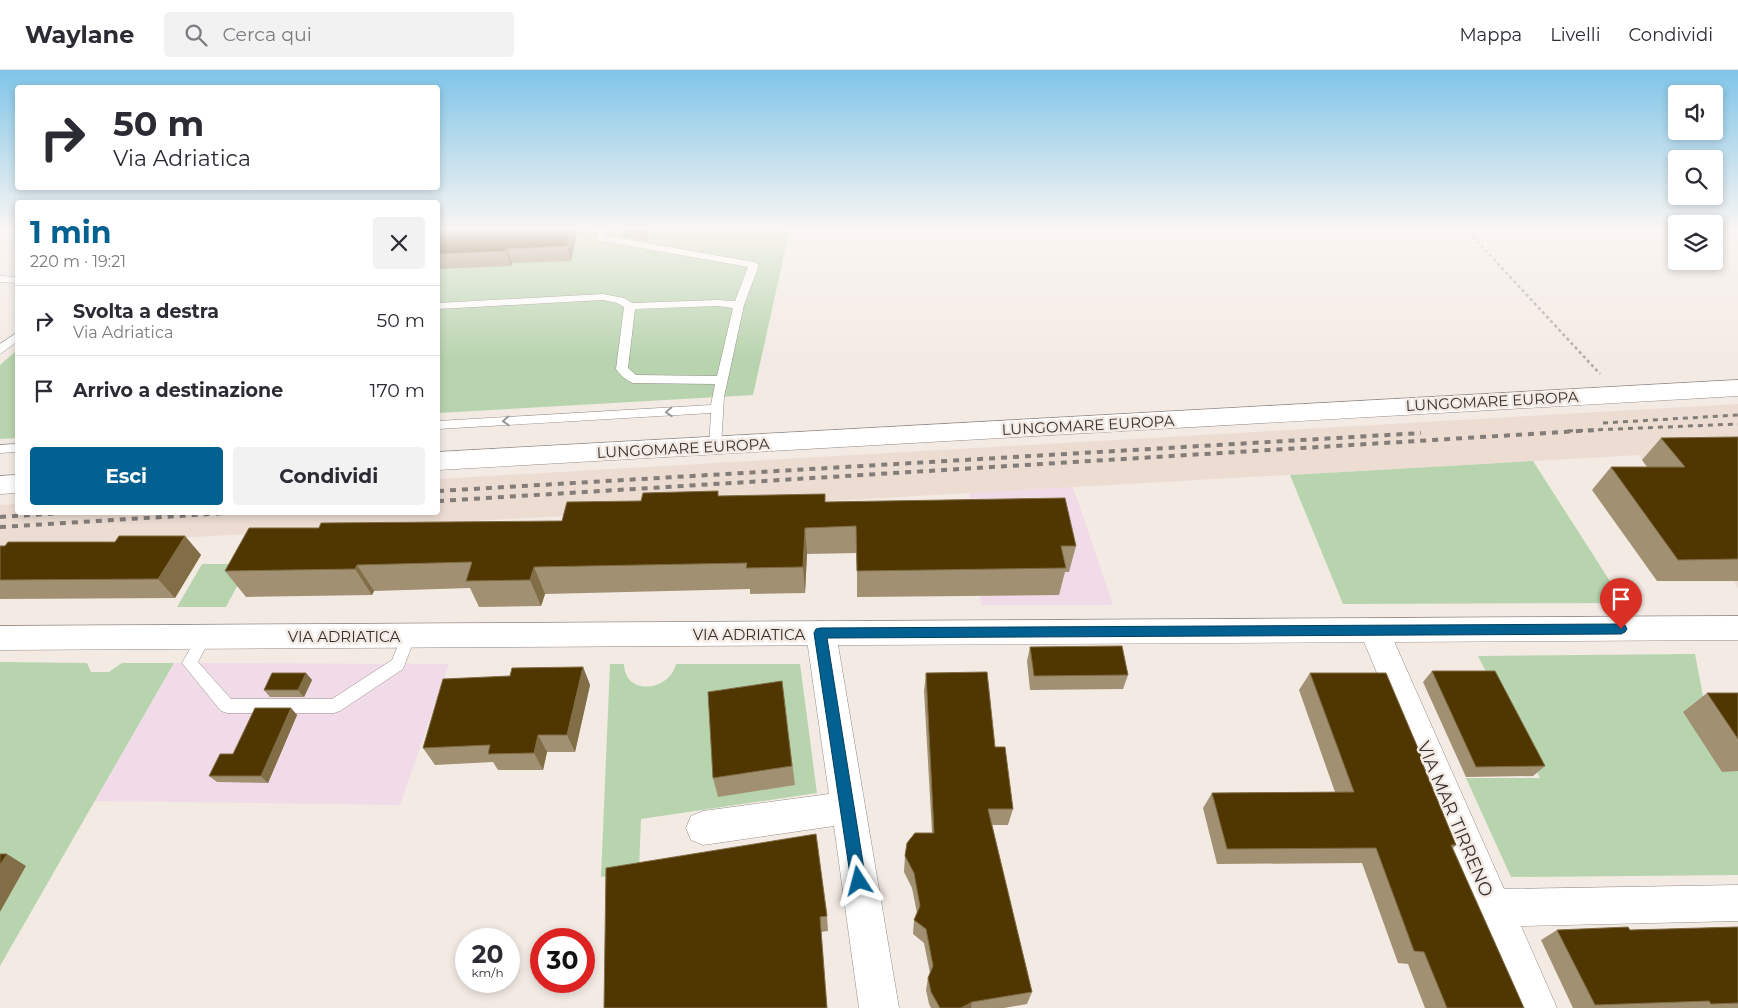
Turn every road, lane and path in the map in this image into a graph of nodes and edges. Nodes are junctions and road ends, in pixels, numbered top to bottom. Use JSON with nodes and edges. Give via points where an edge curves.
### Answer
{"nodes":[{"id":1,"x":751,"y":272,"type":"edge"},
{"id":2,"x":1506,"y":272,"type":"edge"},
{"id":3,"x":0,"y":278,"type":"edge"},
{"id":4,"x":15,"y":280,"type":"edge"},
{"id":5,"x":738,"y":305,"type":"junction"},
{"id":6,"x":440,"y":306,"type":"edge"},
{"id":7,"x":630,"y":306,"type":"junction"},
{"id":8,"x":15,"y":338,"type":"edge"},
{"id":9,"x":0,"y":350,"type":"edge"},
{"id":10,"x":722,"y":380,"type":"junction"},
{"id":11,"x":1738,"y":388,"type":"edge"},
{"id":12,"x":1619,"y":394,"type":"junction"},
{"id":13,"x":717,"y":409,"type":"junction"},
{"id":14,"x":440,"y":425,"type":"edge"},
{"id":15,"x":716,"y":447,"type":"junction"},
{"id":16,"x":15,"y":448,"type":"edge"},
{"id":17,"x":0,"y":449,"type":"edge"},
{"id":18,"x":440,"y":461,"type":"edge"},
{"id":19,"x":15,"y":484,"type":"edge"},
{"id":20,"x":0,"y":485,"type":"edge"},
{"id":21,"x":1738,"y":628,"type":"edge"},
{"id":22,"x":1374,"y":630,"type":"junction"},
{"id":23,"x":820,"y":633,"type":"junction"},
{"id":24,"x":409,"y":635,"type":"junction"},
{"id":25,"x":204,"y":637,"type":"junction"},
{"id":26,"x":0,"y":638,"type":"edge"},
{"id":27,"x":848,"y":808,"type":"junction"},
{"id":28,"x":703,"y":828,"type":"dead end"},
{"id":29,"x":1738,"y":903,"type":"edge"},
{"id":30,"x":1493,"y":908,"type":"junction"},
{"id":31,"x":879,"y":1008,"type":"edge"},
{"id":32,"x":1537,"y":1008,"type":"edge"}],
"edges":[{"from":1,"to":5,"type":"lane"},
{"from":2,"to":12,"type":"path"},
{"from":3,"to":4,"type":"lane"},
{"from":5,"to":7,"type":"lane"},
{"from":5,"to":10,"type":"lane"},
{"from":6,"to":7,"type":"lane","via":[[602,297],[620,300]]},
{"from":7,"to":10,"type":"lane","via":[[622,369],[633,379]]},
{"from":8,"to":9,"type":"lane"},
{"from":10,"to":13,"type":"lane"},
{"from":11,"to":12,"type":"street","name":"LUNGOMARE EUROPA"},
{"from":12,"to":15,"type":"street","name":"LUNGOMARE EUROPA"},
{"from":13,"to":14,"type":"lane","one_way":true},
{"from":13,"to":15,"type":"lane"},
{"from":15,"to":18,"type":"street","name":"LUNGOMARE EUROPA"},
{"from":16,"to":17,"type":"lane"},
{"from":19,"to":20,"type":"street"},
{"from":21,"to":22,"type":"street","name":"VIA ADRIATICA"},
{"from":22,"to":23,"type":"street","name":"VIA ADRIATICA"},
{"from":22,"to":30,"type":"street","name":"VIA MAR TIRRENO"},
{"from":23,"to":24,"type":"street","name":"VIA ADRIATICA"},
{"from":23,"to":27,"type":"street"},
{"from":24,"to":25,"type":"street","name":"VIA ADRIATICA"},
{"from":24,"to":25,"type":"lane","via":[[398,664],[334,706],[227,706],[190,663]]},
{"from":25,"to":26,"type":"street","name":"VIA ADRIATICA"},
{"from":27,"to":28,"type":"street"},
{"from":27,"to":31,"type":"street"},
{"from":29,"to":30,"type":"street"},
{"from":30,"to":32,"type":"street","name":"VIA MAR TIRRENO"}]}
